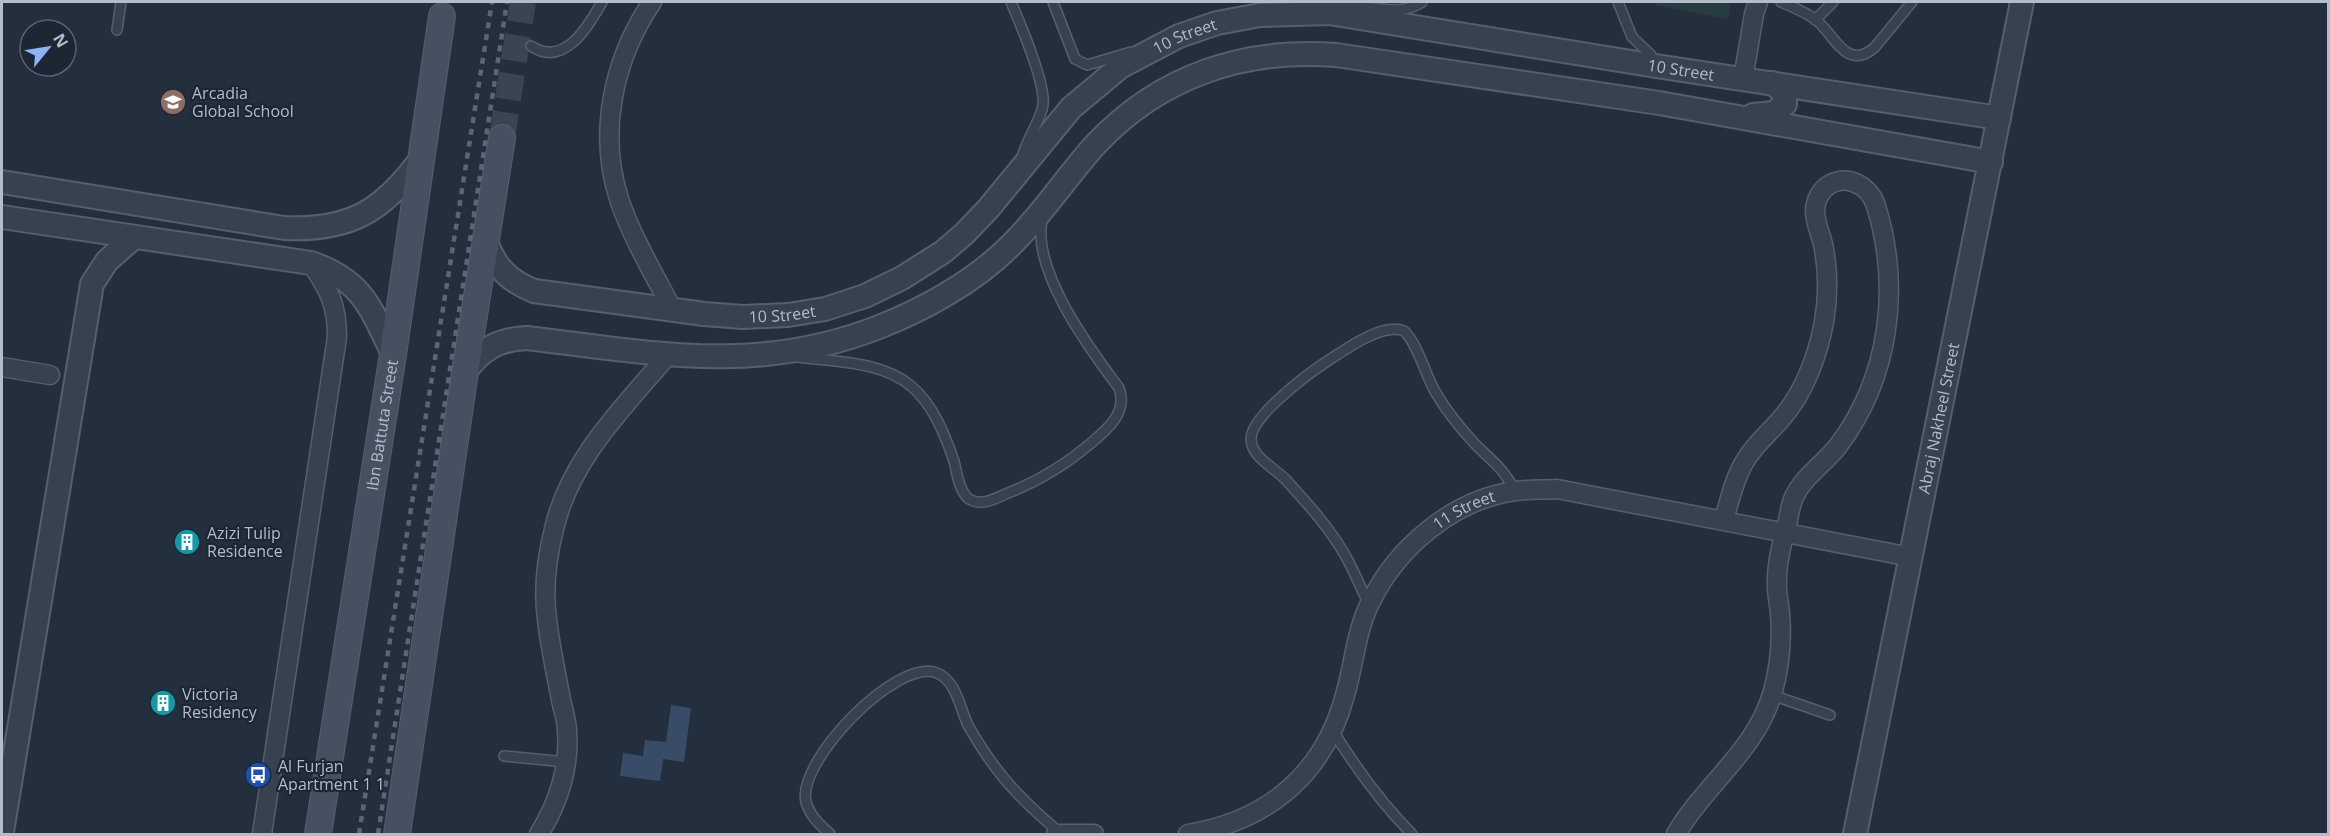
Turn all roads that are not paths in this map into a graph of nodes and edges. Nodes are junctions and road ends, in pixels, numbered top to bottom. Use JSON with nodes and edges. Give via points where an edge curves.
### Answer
{"nodes":[{"id":1,"x":121,"y":2,"type":"edge"},
{"id":2,"x":602,"y":2,"type":"edge"},
{"id":3,"x":652,"y":2,"type":"edge"},
{"id":4,"x":1011,"y":2,"type":"edge"},
{"id":5,"x":1053,"y":2,"type":"edge"},
{"id":6,"x":1422,"y":2,"type":"edge"},
{"id":7,"x":1618,"y":2,"type":"edge"},
{"id":8,"x":1758,"y":2,"type":"edge"},
{"id":9,"x":1781,"y":2,"type":"edge"},
{"id":10,"x":1833,"y":2,"type":"edge"},
{"id":11,"x":1912,"y":2,"type":"edge"},
{"id":12,"x":2022,"y":2,"type":"edge"},
{"id":13,"x":1259,"y":8,"type":"edge"},
{"id":14,"x":1329,"y":13,"type":"junction"},
{"id":15,"x":442,"y":16,"type":"dead end"},
{"id":16,"x":1815,"y":20,"type":"junction"},
{"id":17,"x":117,"y":30,"type":"dead end"},
{"id":18,"x":531,"y":46,"type":"dead end"},
{"id":19,"x":1148,"y":52,"type":"junction"},
{"id":20,"x":1656,"y":66,"type":"junction"},
{"id":21,"x":1743,"y":79,"type":"junction"},
{"id":22,"x":1772,"y":83,"type":"junction"},
{"id":23,"x":1733,"y":116,"type":"junction"},
{"id":24,"x":1999,"y":118,"type":"junction"},
{"id":25,"x":502,"y":138,"type":"tunnel mouth"},
{"id":26,"x":421,"y":159,"type":"junction"},
{"id":27,"x":1991,"y":162,"type":"junction"},
{"id":28,"x":1021,"y":167,"type":"junction"},
{"id":29,"x":2,"y":182,"type":"edge"},
{"id":30,"x":1044,"y":210,"type":"junction"},
{"id":31,"x":2,"y":217,"type":"edge"},
{"id":32,"x":133,"y":238,"type":"junction"},
{"id":33,"x":486,"y":242,"type":"junction"},
{"id":34,"x":311,"y":263,"type":"junction"},
{"id":35,"x":654,"y":273,"type":"junction"},
{"id":36,"x":646,"y":305,"type":"junction"},
{"id":37,"x":672,"y":309,"type":"junction"},
{"id":38,"x":788,"y":315,"type":"junction"},
{"id":39,"x":393,"y":354,"type":"junction"},
{"id":40,"x":780,"y":354,"type":"junction"},
{"id":41,"x":668,"y":356,"type":"junction"},
{"id":42,"x":2,"y":367,"type":"edge"},
{"id":43,"x":465,"y":372,"type":"junction"},
{"id":44,"x":51,"y":375,"type":"dead end"},
{"id":45,"x":1515,"y":491,"type":"junction"},
{"id":46,"x":1724,"y":519,"type":"junction"},
{"id":47,"x":1785,"y":531,"type":"junction"},
{"id":48,"x":1911,"y":556,"type":"junction"},
{"id":49,"x":1369,"y":604,"type":"junction"},
{"id":50,"x":1772,"y":695,"type":"junction"},
{"id":51,"x":1830,"y":715,"type":"dead end"},
{"id":52,"x":1333,"y":731,"type":"junction"},
{"id":53,"x":504,"y":756,"type":"dead end"},
{"id":54,"x":566,"y":762,"type":"junction"},
{"id":55,"x":2,"y":832,"type":"edge"},
{"id":56,"x":262,"y":834,"type":"edge"},
{"id":57,"x":318,"y":834,"type":"edge"},
{"id":58,"x":398,"y":834,"type":"edge"},
{"id":59,"x":539,"y":834,"type":"edge"},
{"id":60,"x":830,"y":834,"type":"edge"},
{"id":61,"x":1058,"y":834,"type":"edge"},
{"id":62,"x":1094,"y":834,"type":"edge"},
{"id":63,"x":1188,"y":834,"type":"edge"},
{"id":64,"x":1412,"y":834,"type":"edge"},
{"id":65,"x":1676,"y":834,"type":"edge"},
{"id":66,"x":1855,"y":834,"type":"edge"}],
"edges":[{"from":1,"to":17,"type":"lane"},
{"from":2,"to":18,"type":"lane","via":[[574,42],[559,52],[541,52]]},
{"from":3,"to":35,"type":"street","via":[[618,74],[610,133],[613,175],[620,200]]},
{"from":4,"to":28,"type":"lane","via":[[1030,51],[1043,104],[1023,151]]},
{"from":5,"to":19,"type":"lane","via":[[1080,64],[1087,66],[1126,53]]},
{"from":6,"to":14,"type":"lane","via":[[1401,10],[1350,4]]},
{"from":7,"to":20,"type":"lane","via":[[1632,37],[1651,55]]},
{"from":8,"to":21,"type":"street"},
{"from":9,"to":16,"type":"lane"},
{"from":10,"to":16,"type":"lane"},
{"from":11,"to":16,"type":"lane","via":[[1875,47],[1862,55],[1854,56],[1839,48]]},
{"from":12,"to":24,"type":"street","name":"Abraj Nakheel Street"},
{"from":13,"to":14,"type":"street","name":"10 Street"},
{"from":13,"to":19,"type":"street","name":"10 Street","via":[[1179,36]]},
{"from":14,"to":20,"type":"street","name":"10 Street"},
{"from":15,"to":26,"type":"main road","name":"Ibn Battuta Street"},
{"from":19,"to":28,"type":"street","name":"10 Street","via":[[1120,67],[1071,108]]},
{"from":20,"to":21,"type":"street","name":"10 Street"},
{"from":21,"to":22,"type":"street","name":"10 Street"},
{"from":22,"to":23,"type":"street","via":[[1785,96],[1780,109],[1765,115]]},
{"from":22,"to":24,"type":"street","name":"10 Street"},
{"from":23,"to":27,"type":"street"},
{"from":23,"to":30,"type":"street","via":[[1336,56],[1270,55],[1198,74],[1128,114],[1097,143]]},
{"from":24,"to":27,"type":"street","name":"Abraj Nakheel Street"},
{"from":25,"to":33,"type":"main road"},
{"from":26,"to":29,"type":"street","via":[[385,201],[362,215],[311,229],[284,228]]},
{"from":26,"to":39,"type":"main road","name":"Ibn Battuta Street"},
{"from":27,"to":48,"type":"street","name":"Abraj Nakheel Street"},
{"from":28,"to":38,"type":"street","name":"10 Street","via":[[988,209],[935,258],[865,296],[825,309]]},
{"from":30,"to":40,"type":"street","via":[[1009,247],[969,279],[925,306],[830,344]]},
{"from":30,"to":40,"type":"lane","via":[[1041,252],[1049,272],[1074,322],[1122,395],[1122,407],[1116,418],[1089,445],[1050,474],[977,502],[965,494],[939,425],[925,400],[911,386],[869,367]]},
{"from":31,"to":32,"type":"street"},
{"from":32,"to":34,"type":"street"},
{"from":32,"to":55,"type":"street","via":[[107,261],[92,284]]},
{"from":33,"to":36,"type":"street","name":"10 Street","via":[[498,267],[521,286]]},
{"from":33,"to":43,"type":"main road"},
{"from":34,"to":39,"type":"street","via":[[346,279],[361,294]]},
{"from":34,"to":56,"type":"street","via":[[331,297],[338,337]]},
{"from":35,"to":36,"type":"street","via":[[653,290]]},
{"from":35,"to":37,"type":"street"},
{"from":36,"to":37,"type":"street","name":"10 Street"},
{"from":37,"to":38,"type":"street","name":"10 Street","via":[[704,315]]},
{"from":38,"to":40,"type":"street","via":[[778,333]]},
{"from":39,"to":57,"type":"main road","name":"Ibn Battuta Street"},
{"from":40,"to":41,"type":"street","via":[[740,358]]},
{"from":41,"to":43,"type":"street","via":[[512,339],[484,350]]},
{"from":41,"to":54,"type":"street","via":[[591,445],[569,484],[554,527],[546,572],[546,617],[567,730]]},
{"from":42,"to":44,"type":"street"},
{"from":43,"to":58,"type":"main road"},
{"from":45,"to":46,"type":"street","name":"11 Street","via":[[1557,489]]},
{"from":45,"to":49,"type":"street","name":"11 Street","via":[[1452,513],[1424,532],[1395,563]]},
{"from":45,"to":49,"type":"lane","via":[[1503,470],[1448,412],[1404,331],[1393,328],[1373,334],[1288,390],[1254,428],[1252,445],[1326,525]]},
{"from":46,"to":47,"type":"street","name":"11 Street"},
{"from":46,"to":47,"type":"street","via":[[1742,465],[1781,419],[1801,389],[1815,356],[1824,321],[1827,285],[1816,202],[1822,190],[1846,180],[1869,191],[1887,252],[1890,303],[1882,354],[1864,402],[1838,446],[1793,498]]},
{"from":47,"to":48,"type":"street","name":"11 Street"},
{"from":47,"to":50,"type":"street","via":[[1777,576],[1781,642]]},
{"from":48,"to":66,"type":"street","name":"Abraj Nakheel Street"},
{"from":49,"to":52,"type":"street","name":"11 Street"},
{"from":50,"to":51,"type":"lane"},
{"from":50,"to":65,"type":"street","via":[[1744,750],[1689,813]]},
{"from":52,"to":63,"type":"street","name":"11 Street","via":[[1302,776],[1272,803],[1217,830]]},
{"from":52,"to":64,"type":"lane","via":[[1360,774]]},
{"from":53,"to":54,"type":"lane"},
{"from":54,"to":59,"type":"street","via":[[555,802]]},
{"from":60,"to":61,"type":"lane","via":[[810,813],[806,801],[810,776],[850,719],[876,696],[905,678],[928,670],[948,681],[966,721],[999,774]]},
{"from":61,"to":62,"type":"street"}]}
